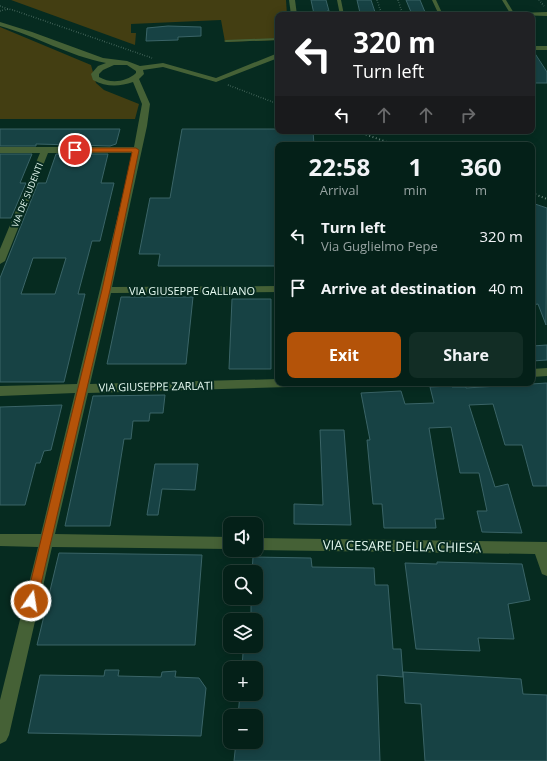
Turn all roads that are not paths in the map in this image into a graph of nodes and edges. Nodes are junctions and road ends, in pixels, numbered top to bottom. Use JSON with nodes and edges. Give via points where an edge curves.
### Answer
{"nodes":[{"id":1,"x":292,"y":0,"type":"edge"},
{"id":2,"x":339,"y":0,"type":"edge"},
{"id":3,"x":434,"y":0,"type":"edge"},
{"id":4,"x":504,"y":0,"type":"edge"},
{"id":5,"x":294,"y":12,"type":"edge"},
{"id":6,"x":341,"y":12,"type":"edge"},
{"id":7,"x":440,"y":12,"type":"edge"},
{"id":8,"x":511,"y":12,"type":"edge"},
{"id":9,"x":535,"y":14,"type":"edge"},
{"id":10,"x":547,"y":14,"type":"edge"},
{"id":11,"x":0,"y":24,"type":"edge"},
{"id":12,"x":275,"y":38,"type":"edge"},
{"id":13,"x":226,"y":41,"type":"dead end"},
{"id":14,"x":535,"y":48,"type":"edge"},
{"id":15,"x":547,"y":48,"type":"edge"},
{"id":16,"x":82,"y":55,"type":"junction"},
{"id":17,"x":275,"y":56,"type":"edge"},
{"id":18,"x":117,"y":63,"type":"junction"},
{"id":19,"x":99,"y":68,"type":"junction"},
{"id":20,"x":139,"y":68,"type":"junction"},
{"id":21,"x":135,"y":78,"type":"junction"},
{"id":22,"x":122,"y":82,"type":"junction"},
{"id":23,"x":146,"y":104,"type":"junction"},
{"id":24,"x":0,"y":150,"type":"edge"},
{"id":25,"x":45,"y":150,"type":"junction"},
{"id":26,"x":136,"y":150,"type":"junction"},
{"id":27,"x":0,"y":262,"type":"edge"},
{"id":28,"x":275,"y":289,"type":"edge"},
{"id":29,"x":106,"y":290,"type":"junction"},
{"id":30,"x":547,"y":372,"type":"edge"},
{"id":31,"x":535,"y":373,"type":"edge"},
{"id":32,"x":275,"y":383,"type":"edge"},
{"id":33,"x":82,"y":388,"type":"junction"},
{"id":34,"x":0,"y":391,"type":"edge"},
{"id":35,"x":0,"y":540,"type":"edge"},
{"id":36,"x":45,"y":541,"type":"junction"},
{"id":37,"x":223,"y":543,"type":"edge"},
{"id":38,"x":263,"y":544,"type":"edge"},
{"id":39,"x":544,"y":548,"type":"edge"},
{"id":40,"x":547,"y":569,"type":"edge"},
{"id":41,"x":0,"y":735,"type":"edge"}],
"edges":[{"from":1,"to":5,"type":"street"},
{"from":2,"to":6,"type":"lane"},
{"from":3,"to":7,"type":"lane"},
{"from":4,"to":8,"type":"lane"},
{"from":9,"to":10,"type":"street"},
{"from":11,"to":16,"type":"street"},
{"from":12,"to":13,"type":"lane"},
{"from":14,"to":15,"type":"street"},
{"from":16,"to":18,"type":"street"},
{"from":16,"to":19,"type":"street"},
{"from":17,"to":20,"type":"street","via":[[219,79],[210,80],[179,68],[163,65]]},
{"from":18,"to":19,"type":"street"},
{"from":18,"to":20,"type":"street"},
{"from":19,"to":22,"type":"street","via":[[95,74],[98,80],[109,83]]},
{"from":20,"to":21,"type":"street","via":[[140,72]]},
{"from":21,"to":22,"type":"street"},
{"from":21,"to":23,"type":"street"},
{"from":22,"to":23,"type":"street","via":[[138,92]]},
{"from":23,"to":26,"type":"street"},
{"from":24,"to":25,"type":"street"},
{"from":25,"to":26,"type":"street"},
{"from":25,"to":27,"type":"street","name":"VIA DE’ SUDENTI"},
{"from":26,"to":29,"type":"street"},
{"from":28,"to":29,"type":"street","name":"VIA GIUSEPPE GALLIANO"},
{"from":29,"to":33,"type":"street"},
{"from":30,"to":31,"type":"street"},
{"from":32,"to":33,"type":"street","name":"VIA GIUSEPPE ZARLATI"},
{"from":33,"to":34,"type":"street","name":"VIA GIUSEPPE ZARLATI"},
{"from":33,"to":36,"type":"street"},
{"from":35,"to":36,"type":"street"},
{"from":36,"to":37,"type":"street"},
{"from":36,"to":41,"type":"street"},
{"from":38,"to":39,"type":"street","name":"VIA CESARE DELLA CHIESA"},
{"from":39,"to":40,"type":"street"}]}
